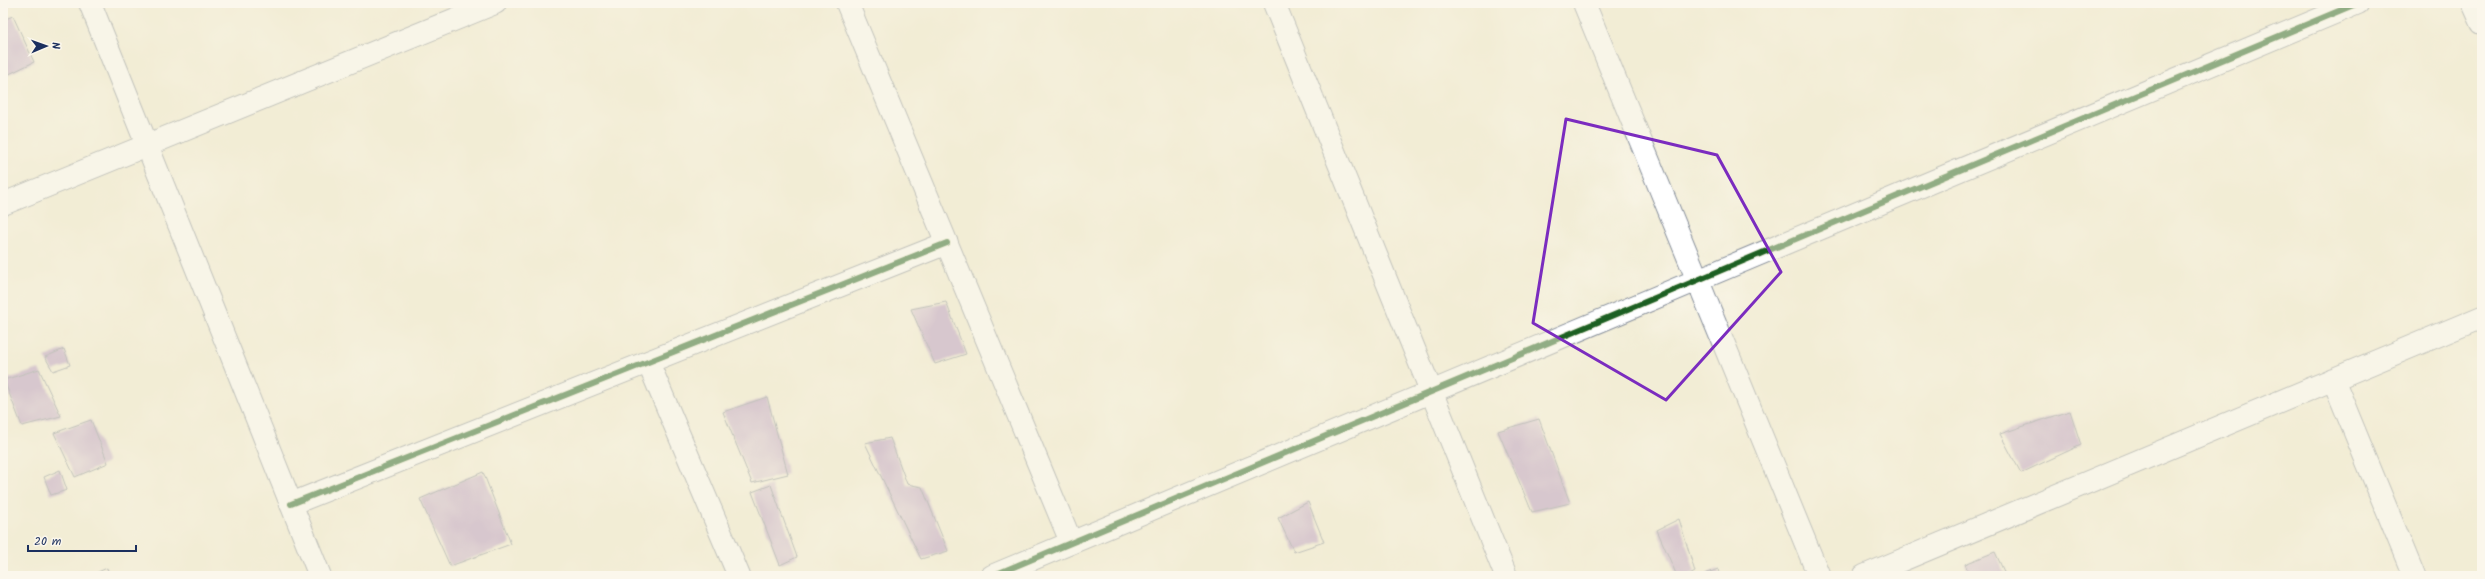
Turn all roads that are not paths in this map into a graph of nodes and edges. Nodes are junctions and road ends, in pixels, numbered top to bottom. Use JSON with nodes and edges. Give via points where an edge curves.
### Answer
{"nodes":[{"id":1,"x":90,"y":3,"type":"edge"},
{"id":2,"x":495,"y":3,"type":"edge"},
{"id":3,"x":847,"y":3,"type":"edge"},
{"id":4,"x":1274,"y":3,"type":"edge"},
{"id":5,"x":1584,"y":3,"type":"edge"},
{"id":6,"x":2358,"y":3,"type":"edge"},
{"id":7,"x":2473,"y":3,"type":"edge"},
{"id":8,"x":2482,"y":23,"type":"edge"},
{"id":9,"x":147,"y":145,"type":"junction"},
{"id":10,"x":3,"y":204,"type":"edge"},
{"id":11,"x":947,"y":243,"type":"junction"},
{"id":12,"x":1698,"y":280,"type":"junction"},
{"id":13,"x":2482,"y":317,"type":"edge"},
{"id":14,"x":648,"y":362,"type":"junction"},
{"id":15,"x":2333,"y":379,"type":"junction"},
{"id":16,"x":1431,"y":392,"type":"junction"},
{"id":17,"x":291,"y":504,"type":"junction"},
{"id":18,"x":1071,"y":542,"type":"junction"},
{"id":19,"x":320,"y":576,"type":"edge"},
{"id":20,"x":739,"y":576,"type":"edge"},
{"id":21,"x":992,"y":576,"type":"edge"},
{"id":22,"x":1506,"y":576,"type":"edge"},
{"id":23,"x":1819,"y":576,"type":"edge"},
{"id":24,"x":1864,"y":576,"type":"edge"},
{"id":25,"x":2414,"y":576,"type":"edge"}],
"edges":[{"from":1,"to":9,"type":"street"},
{"from":2,"to":9,"type":"street"},
{"from":3,"to":11,"type":"street"},
{"from":4,"to":16,"type":"street"},
{"from":5,"to":12,"type":"street"},
{"from":6,"to":12,"type":"street"},
{"from":7,"to":8,"type":"street"},
{"from":9,"to":10,"type":"street"},
{"from":9,"to":17,"type":"street"},
{"from":11,"to":14,"type":"street"},
{"from":11,"to":18,"type":"street"},
{"from":12,"to":16,"type":"street"},
{"from":12,"to":23,"type":"street"},
{"from":13,"to":15,"type":"street"},
{"from":14,"to":17,"type":"street"},
{"from":14,"to":20,"type":"street"},
{"from":15,"to":24,"type":"street"},
{"from":15,"to":25,"type":"street"},
{"from":16,"to":18,"type":"street"},
{"from":16,"to":22,"type":"street"},
{"from":17,"to":19,"type":"street"},
{"from":18,"to":21,"type":"street"}]}
